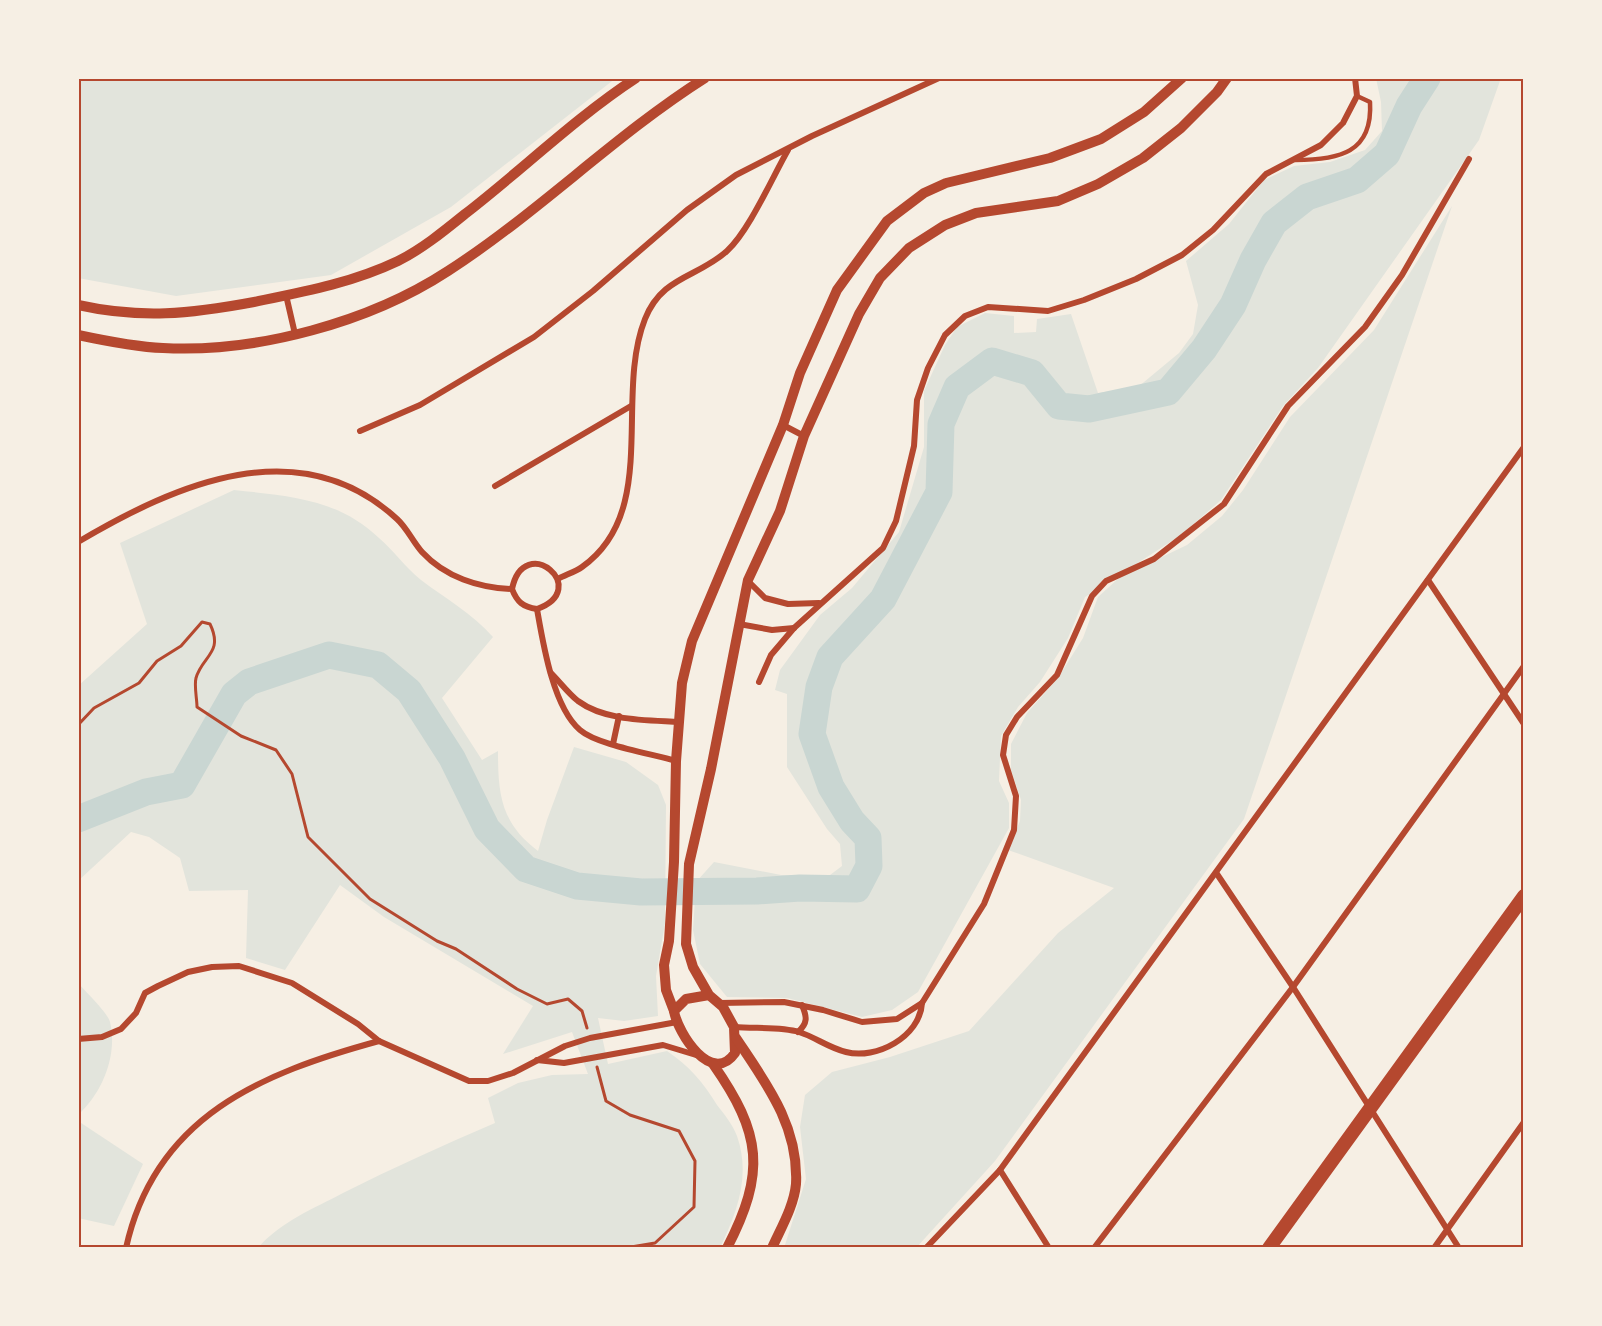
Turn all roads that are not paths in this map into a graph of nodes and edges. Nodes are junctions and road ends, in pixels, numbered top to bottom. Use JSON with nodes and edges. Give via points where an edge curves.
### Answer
{"nodes":[{"id":1,"x":636,"y":78,"type":"edge"},
{"id":2,"x":705,"y":78,"type":"edge"},
{"id":3,"x":939,"y":78,"type":"edge"},
{"id":4,"x":1182,"y":78,"type":"edge"},
{"id":5,"x":1227,"y":78,"type":"edge"},
{"id":6,"x":1355,"y":78,"type":"edge"},
{"id":7,"x":1357,"y":96,"type":"junction"},
{"id":8,"x":788,"y":150,"type":"junction"},
{"id":9,"x":1469,"y":159,"type":"dead end"},
{"id":10,"x":1290,"y":160,"type":"junction"},
{"id":11,"x":286,"y":295,"type":"junction"},
{"id":12,"x":78,"y":304,"type":"edge"},
{"id":13,"x":295,"y":334,"type":"junction"},
{"id":14,"x":80,"y":337,"type":"edge"},
{"id":15,"x":631,"y":406,"type":"junction"},
{"id":16,"x":783,"y":425,"type":"junction"},
{"id":17,"x":360,"y":430,"type":"dead end"},
{"id":18,"x":804,"y":436,"type":"junction"},
{"id":19,"x":1524,"y":447,"type":"edge"},
{"id":20,"x":495,"y":486,"type":"dead end"},
{"id":21,"x":78,"y":542,"type":"edge"},
{"id":22,"x":558,"y":579,"type":"junction"},
{"id":23,"x":748,"y":580,"type":"junction"},
{"id":24,"x":1428,"y":580,"type":"junction"},
{"id":25,"x":512,"y":589,"type":"junction"},
{"id":26,"x":819,"y":603,"type":"junction"},
{"id":27,"x":537,"y":609,"type":"junction"},
{"id":28,"x":739,"y":624,"type":"junction"},
{"id":29,"x":794,"y":628,"type":"junction"},
{"id":30,"x":1524,"y":666,"type":"edge"},
{"id":31,"x":549,"y":671,"type":"junction"},
{"id":32,"x":759,"y":682,"type":"dead end"},
{"id":33,"x":1505,"y":693,"type":"junction"},
{"id":34,"x":619,"y":716,"type":"junction"},
{"id":35,"x":679,"y":722,"type":"junction"},
{"id":36,"x":1524,"y":724,"type":"edge"},
{"id":37,"x":613,"y":744,"type":"junction"},
{"id":38,"x":676,"y":761,"type":"junction"},
{"id":39,"x":674,"y":861,"type":"junction"},
{"id":40,"x":689,"y":865,"type":"junction"},
{"id":41,"x":1217,"y":874,"type":"junction"},
{"id":42,"x":1524,"y":896,"type":"edge"},
{"id":43,"x":1293,"y":987,"type":"junction"},
{"id":44,"x":709,"y":995,"type":"junction"},
{"id":45,"x":718,"y":1003,"type":"junction"},
{"id":46,"x":922,"y":1004,"type":"junction"},
{"id":47,"x":802,"y":1005,"type":"junction"},
{"id":48,"x":675,"y":1017,"type":"junction"},
{"id":49,"x":798,"y":1032,"type":"junction"},
{"id":50,"x":735,"y":1033,"type":"junction"},
{"id":51,"x":78,"y":1039,"type":"edge"},
{"id":52,"x":380,"y":1041,"type":"junction"},
{"id":53,"x":702,"y":1058,"type":"junction"},
{"id":54,"x":537,"y":1060,"type":"junction"},
{"id":55,"x":713,"y":1064,"type":"junction"},
{"id":56,"x":1370,"y":1109,"type":"junction"},
{"id":57,"x":1524,"y":1122,"type":"edge"},
{"id":58,"x":1000,"y":1170,"type":"junction"},
{"id":59,"x":1448,"y":1231,"type":"junction"},
{"id":60,"x":126,"y":1248,"type":"edge"},
{"id":61,"x":727,"y":1248,"type":"edge"},
{"id":62,"x":772,"y":1248,"type":"edge"},
{"id":63,"x":926,"y":1248,"type":"edge"},
{"id":64,"x":1049,"y":1248,"type":"edge"},
{"id":65,"x":1094,"y":1248,"type":"edge"},
{"id":66,"x":1269,"y":1248,"type":"edge"},
{"id":67,"x":1434,"y":1248,"type":"edge"},
{"id":68,"x":1459,"y":1248,"type":"edge"}],
"edges":[{"from":1,"to":11,"type":"street","via":[[419,249],[363,275]]},
{"from":2,"to":13,"type":"street","via":[[645,119],[448,272],[365,314]]},
{"from":3,"to":8,"type":"street"},
{"from":4,"to":16,"type":"street","via":[[1144,112],[1101,139],[1050,158],[946,183],[887,221],[837,290],[800,373]]},
{"from":5,"to":18,"type":"street","via":[[1180,128],[1143,158],[1098,184],[1058,201],[976,213],[945,225],[909,248],[880,278],[859,314]]},
{"from":6,"to":7,"type":"street"},
{"from":7,"to":10,"type":"street","via":[[1343,123],[1321,145]]},
{"from":7,"to":10,"type":"lane","via":[[1370,102],[1371,119],[1364,142],[1339,156]]},
{"from":8,"to":15,"type":"street","via":[[727,251],[673,281],[656,297],[644,320],[634,363]]},
{"from":8,"to":17,"type":"street","via":[[736,175],[687,210],[534,337],[420,405]]},
{"from":9,"to":46,"type":"street","via":[[1402,275],[1365,327],[1288,406],[1224,504],[1154,559],[1106,581],[1092,596],[1057,675],[1017,717],[1006,735],[1004,755],[1016,796],[1014,830],[984,904]]},
{"from":10,"to":26,"type":"street","via":[[1266,174],[1213,230],[1182,255],[1136,279],[1048,310],[988,307],[965,316],[945,335],[928,368],[917,400],[914,446],[896,521],[883,548]]},
{"from":11,"to":12,"type":"street","via":[[165,315],[116,314]]},
{"from":11,"to":13,"type":"street"},
{"from":13,"to":14,"type":"street","via":[[219,346],[164,348]]},
{"from":15,"to":20,"type":"street"},
{"from":15,"to":22,"type":"street","via":[[627,498],[619,524],[583,566]]},
{"from":16,"to":18,"type":"street"},
{"from":16,"to":35,"type":"street","via":[[692,641],[682,683]]},
{"from":18,"to":23,"type":"street","via":[[780,511]]},
{"from":19,"to":24,"type":"street"},
{"from":21,"to":25,"type":"street","via":[[181,490],[229,475],[274,470],[324,477],[365,494],[399,520],[423,553],[453,576],[490,588]]},
{"from":22,"to":25,"type":"street","via":[[550,568],[537,563],[519,571]]},
{"from":22,"to":27,"type":"street","via":[[558,593],[550,605]]},
{"from":23,"to":26,"type":"street","via":[[765,598],[788,604]]},
{"from":23,"to":28,"type":"street"},
{"from":24,"to":33,"type":"street"},
{"from":24,"to":41,"type":"street"},
{"from":25,"to":27,"type":"street","via":[[516,600]]},
{"from":26,"to":29,"type":"street"},
{"from":27,"to":31,"type":"street"},
{"from":28,"to":29,"type":"street","via":[[772,630]]},
{"from":28,"to":40,"type":"street"},
{"from":29,"to":32,"type":"street","via":[[771,655]]},
{"from":30,"to":33,"type":"street"},
{"from":31,"to":34,"type":"street","via":[[579,702]]},
{"from":31,"to":37,"type":"street","via":[[579,730]]},
{"from":33,"to":36,"type":"street"},
{"from":33,"to":43,"type":"street"},
{"from":34,"to":35,"type":"street"},
{"from":34,"to":37,"type":"street"},
{"from":35,"to":38,"type":"street"},
{"from":37,"to":38,"type":"street"},
{"from":38,"to":39,"type":"street"},
{"from":39,"to":40,"type":"street"},
{"from":39,"to":48,"type":"street","via":[[664,965],[666,990]]},
{"from":40,"to":44,"type":"street","via":[[686,944],[693,967]]},
{"from":41,"to":43,"type":"street"},
{"from":41,"to":58,"type":"street"},
{"from":42,"to":56,"type":"main road"},
{"from":43,"to":56,"type":"street"},
{"from":43,"to":65,"type":"street"},
{"from":44,"to":45,"type":"street"},
{"from":44,"to":48,"type":"street","via":[[686,999]]},
{"from":45,"to":47,"type":"street"},
{"from":45,"to":50,"type":"street"},
{"from":46,"to":47,"type":"street","via":[[903,1016],[881,1022],[862,1022]]},
{"from":46,"to":49,"type":"street","via":[[922,1014],[911,1030],[880,1050],[848,1053]]},
{"from":47,"to":49,"type":"street","via":[[807,1015],[805,1026]]},
{"from":48,"to":53,"type":"street"},
{"from":48,"to":54,"type":"street","via":[[590,1038]]},
{"from":49,"to":50,"type":"street"},
{"from":50,"to":55,"type":"street","via":[[737,1046],[732,1058]]},
{"from":50,"to":62,"type":"street","via":[[773,1093],[787,1123],[794,1153],[796,1185]]},
{"from":51,"to":52,"type":"street","via":[[121,1029],[136,1013],[145,993],[188,972],[239,966],[292,983]]},
{"from":52,"to":54,"type":"street","via":[[469,1081],[513,1074]]},
{"from":52,"to":60,"type":"street","via":[[334,1053],[249,1087],[201,1120],[153,1175],[138,1206]]},
{"from":53,"to":54,"type":"street","via":[[663,1045],[564,1063]]},
{"from":53,"to":55,"type":"street"},
{"from":55,"to":61,"type":"street","via":[[744,1113],[754,1174],[749,1201]]},
{"from":56,"to":59,"type":"street"},
{"from":56,"to":66,"type":"main road"},
{"from":57,"to":59,"type":"street"},
{"from":58,"to":63,"type":"street"},
{"from":58,"to":64,"type":"street"},
{"from":59,"to":67,"type":"street"},
{"from":59,"to":68,"type":"street"}]}
